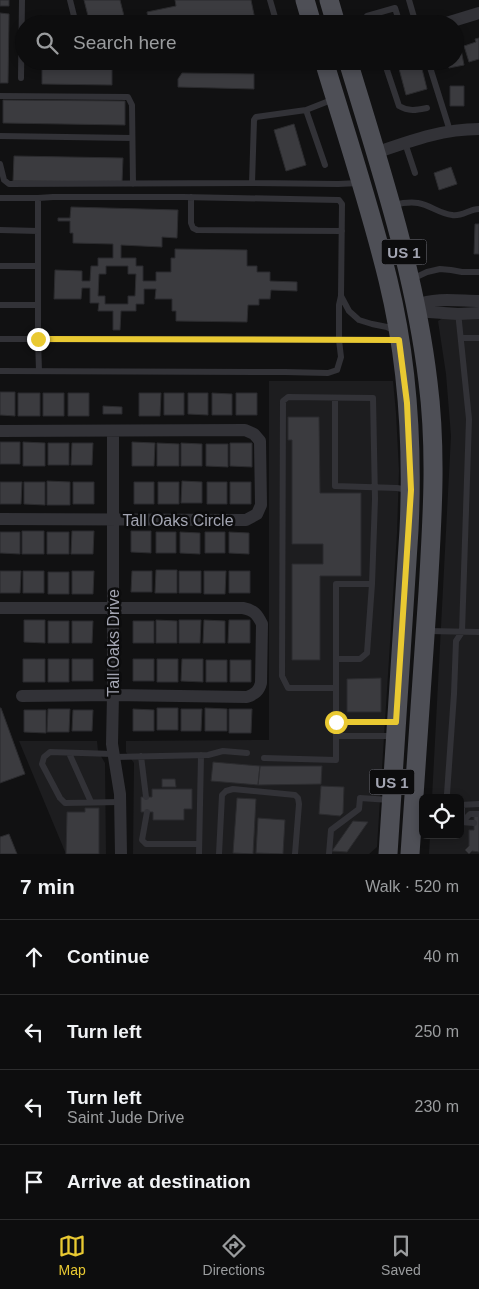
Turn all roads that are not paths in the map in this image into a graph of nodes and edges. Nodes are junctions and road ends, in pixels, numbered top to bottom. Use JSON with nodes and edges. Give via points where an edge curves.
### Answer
{"nodes":[{"id":1,"x":22,"y":0,"type":"edge"},
{"id":2,"x":70,"y":0,"type":"edge"},
{"id":3,"x":270,"y":0,"type":"edge"},
{"id":4,"x":305,"y":0,"type":"edge"},
{"id":5,"x":329,"y":0,"type":"edge"},
{"id":6,"x":409,"y":0,"type":"edge"},
{"id":7,"x":479,"y":13,"type":"edge"},
{"id":8,"x":22,"y":15,"type":"edge"},
{"id":9,"x":74,"y":15,"type":"edge"},
{"id":10,"x":274,"y":15,"type":"edge"},
{"id":11,"x":310,"y":15,"type":"edge"},
{"id":12,"x":333,"y":15,"type":"edge"},
{"id":13,"x":370,"y":15,"type":"edge"},
{"id":14,"x":397,"y":15,"type":"edge"},
{"id":15,"x":413,"y":15,"type":"edge"},
{"id":16,"x":464,"y":18,"type":"edge"},
{"id":17,"x":21,"y":70,"type":"edge"},
{"id":18,"x":327,"y":70,"type":"edge"},
{"id":19,"x":337,"y":70,"type":"edge"},
{"id":20,"x":351,"y":70,"type":"edge"},
{"id":21,"x":387,"y":70,"type":"edge"},
{"id":22,"x":431,"y":70,"type":"edge"},
{"id":23,"x":21,"y":78,"type":"dead end"},
{"id":24,"x":356,"y":87,"type":"junction"},
{"id":25,"x":0,"y":96,"type":"edge"},
{"id":26,"x":335,"y":99,"type":"junction"},
{"id":27,"x":427,"y":108,"type":"dead end"},
{"id":28,"x":306,"y":110,"type":"junction"},
{"id":29,"x":479,"y":129,"type":"edge"},
{"id":30,"x":450,"y":131,"type":"junction"},
{"id":31,"x":0,"y":136,"type":"edge"},
{"id":32,"x":132,"y":138,"type":"junction"},
{"id":33,"x":405,"y":143,"type":"junction"},
{"id":34,"x":376,"y":153,"type":"junction"},
{"id":35,"x":0,"y":164,"type":"edge"},
{"id":36,"x":325,"y":165,"type":"dead end"},
{"id":37,"x":415,"y":173,"type":"dead end"},
{"id":38,"x":252,"y":183,"type":"junction"},
{"id":39,"x":361,"y":183,"type":"junction"},
{"id":40,"x":133,"y":184,"type":"junction"},
{"id":41,"x":191,"y":197,"type":"junction"},
{"id":42,"x":0,"y":198,"type":"edge"},
{"id":43,"x":38,"y":198,"type":"junction"},
{"id":44,"x":391,"y":205,"type":"junction"},
{"id":45,"x":479,"y":209,"type":"edge"},
{"id":46,"x":0,"y":230,"type":"edge"},
{"id":47,"x":38,"y":230,"type":"junction"},
{"id":48,"x":342,"y":231,"type":"junction"},
{"id":49,"x":0,"y":266,"type":"edge"},
{"id":50,"x":38,"y":266,"type":"junction"},
{"id":51,"x":479,"y":272,"type":"edge"},
{"id":52,"x":411,"y":279,"type":"junction"},
{"id":53,"x":388,"y":281,"type":"junction"},
{"id":54,"x":341,"y":296,"type":"junction"},
{"id":55,"x":479,"y":301,"type":"edge"},
{"id":56,"x":0,"y":305,"type":"edge"},
{"id":57,"x":38,"y":305,"type":"junction"},
{"id":58,"x":417,"y":306,"type":"junction"},
{"id":59,"x":459,"y":307,"type":"junction"},
{"id":60,"x":479,"y":313,"type":"edge"},
{"id":61,"x":399,"y":336,"type":"junction"},
{"id":62,"x":461,"y":338,"type":"junction"},
{"id":63,"x":479,"y":338,"type":"edge"},
{"id":64,"x":0,"y":339,"type":"edge"},
{"id":65,"x":38,"y":339,"type":"junction"},
{"id":66,"x":339,"y":340,"type":"junction"},
{"id":67,"x":425,"y":354,"type":"junction"},
{"id":68,"x":0,"y":371,"type":"edge"},
{"id":69,"x":39,"y":372,"type":"junction"},
{"id":70,"x":335,"y":398,"type":"junction"},
{"id":71,"x":113,"y":431,"type":"junction"},
{"id":72,"x":0,"y":432,"type":"edge"},
{"id":73,"x":376,"y":487,"type":"junction"},
{"id":74,"x":411,"y":490,"type":"junction"},
{"id":75,"x":0,"y":519,"type":"edge"},
{"id":76,"x":112,"y":520,"type":"junction"},
{"id":77,"x":431,"y":527,"type":"junction"},
{"id":78,"x":372,"y":584,"type":"junction"},
{"id":79,"x":0,"y":608,"type":"edge"},
{"id":80,"x":113,"y":608,"type":"junction"},
{"id":81,"x":425,"y":631,"type":"junction"},
{"id":82,"x":462,"y":632,"type":"junction"},
{"id":83,"x":479,"y":632,"type":"edge"},
{"id":84,"x":336,"y":659,"type":"junction"},
{"id":85,"x":335,"y":688,"type":"junction"},
{"id":86,"x":113,"y":695,"type":"junction"},
{"id":87,"x":22,"y":696,"type":"dead end"},
{"id":88,"x":336,"y":722,"type":"junction"},
{"id":89,"x":396,"y":729,"type":"junction"},
{"id":90,"x":336,"y":736,"type":"junction"},
{"id":91,"x":70,"y":753,"type":"junction"},
{"id":92,"x":247,"y":753,"type":"dead end"},
{"id":93,"x":201,"y":755,"type":"junction"},
{"id":94,"x":114,"y":756,"type":"junction"},
{"id":95,"x":141,"y":756,"type":"junction"},
{"id":96,"x":264,"y":758,"type":"dead end"},
{"id":97,"x":447,"y":794,"type":"edge"},
{"id":98,"x":146,"y":797,"type":"dead end"},
{"id":99,"x":391,"y":800,"type":"junction"},
{"id":100,"x":91,"y":802,"type":"junction"},
{"id":101,"x":120,"y":802,"type":"junction"},
{"id":102,"x":464,"y":804,"type":"edge"},
{"id":103,"x":479,"y":804,"type":"edge"},
{"id":104,"x":147,"y":812,"type":"dead end"},
{"id":105,"x":479,"y":814,"type":"edge"},
{"id":106,"x":464,"y":819,"type":"edge"},
{"id":107,"x":464,"y":822,"type":"edge"},
{"id":108,"x":474,"y":824,"type":"dead end"},
{"id":109,"x":200,"y":844,"type":"junction"},
{"id":110,"x":121,"y":854,"type":"edge"},
{"id":111,"x":199,"y":854,"type":"edge"},
{"id":112,"x":219,"y":854,"type":"edge"},
{"id":113,"x":295,"y":854,"type":"edge"},
{"id":114,"x":329,"y":854,"type":"edge"},
{"id":115,"x":388,"y":854,"type":"edge"},
{"id":116,"x":410,"y":854,"type":"edge"}],
"edges":[{"from":1,"to":8,"type":"lane"},
{"from":2,"to":9,"type":"lane"},
{"from":3,"to":10,"type":"lane"},
{"from":4,"to":11,"type":"main road"},
{"from":5,"to":12,"type":"main road"},
{"from":6,"to":15,"type":"lane"},
{"from":7,"to":16,"type":"street"},
{"from":13,"to":14,"type":"lane","via":[[395,8]]},
{"from":17,"to":23,"type":"lane"},
{"from":18,"to":26,"type":"main road","number":"US 1"},
{"from":19,"to":24,"type":"main road"},
{"from":20,"to":24,"type":"main road","number":"US 1"},
{"from":21,"to":27,"type":"lane","via":[[399,106],[414,111]]},
{"from":22,"to":30,"type":"lane"},
{"from":24,"to":34,"type":"main road","number":"US 1"},
{"from":25,"to":32,"type":"lane","via":[[128,97],[132,105]]},
{"from":26,"to":28,"type":"lane"},
{"from":26,"to":39,"type":"main road","number":"US 1"},
{"from":28,"to":36,"type":"lane"},
{"from":28,"to":38,"type":"lane","via":[[256,117]]},
{"from":29,"to":30,"type":"street"},
{"from":30,"to":33,"type":"street"},
{"from":31,"to":32,"type":"lane"},
{"from":32,"to":40,"type":"lane"},
{"from":33,"to":34,"type":"street"},
{"from":33,"to":37,"type":"lane"},
{"from":34,"to":44,"type":"main road","number":"US 1"},
{"from":35,"to":40,"type":"lane","via":[[4,180],[9,184]]},
{"from":38,"to":39,"type":"lane"},
{"from":38,"to":40,"type":"lane"},
{"from":39,"to":53,"type":"main road","number":"US 1"},
{"from":41,"to":43,"type":"lane"},
{"from":41,"to":48,"type":"lane","via":[[339,200],[342,204]]},
{"from":41,"to":48,"type":"lane","via":[[191,223],[197,230]]},
{"from":42,"to":43,"type":"lane"},
{"from":43,"to":47,"type":"lane"},
{"from":44,"to":45,"type":"lane","via":[[419,203],[452,216]]},
{"from":44,"to":52,"type":"main road","number":"US 1"},
{"from":46,"to":47,"type":"lane"},
{"from":47,"to":50,"type":"lane"},
{"from":48,"to":54,"type":"lane"},
{"from":49,"to":50,"type":"lane"},
{"from":50,"to":57,"type":"lane"},
{"from":51,"to":52,"type":"lane","via":[[440,269]]},
{"from":52,"to":58,"type":"main road","number":"US 1"},
{"from":53,"to":58,"type":"main road","via":[[404,302]]},
{"from":53,"to":61,"type":"main road","number":"US 1"},
{"from":54,"to":61,"type":"lane","via":[[349,311],[359,320],[386,328]]},
{"from":54,"to":66,"type":"lane"},
{"from":55,"to":59,"type":"street"},
{"from":56,"to":57,"type":"lane"},
{"from":57,"to":65,"type":"lane"},
{"from":58,"to":59,"type":"street","via":[[438,301]]},
{"from":58,"to":67,"type":"main road","number":"US 1"},
{"from":59,"to":60,"type":"street"},
{"from":59,"to":62,"type":"lane"},
{"from":61,"to":66,"type":"lane"},
{"from":61,"to":67,"type":"main road","via":[[407,336]]},
{"from":61,"to":74,"type":"main road","number":"US 1","via":[[407,403]]},
{"from":62,"to":63,"type":"lane"},
{"from":62,"to":82,"type":"lane","via":[[469,419]]},
{"from":64,"to":65,"type":"lane"},
{"from":65,"to":66,"type":"lane"},
{"from":65,"to":69,"type":"lane"},
{"from":66,"to":69,"type":"lane","via":[[341,357],[337,370],[328,373]]},
{"from":67,"to":77,"type":"main road","number":"US 1","via":[[433,461]]},
{"from":68,"to":69,"type":"lane"},
{"from":70,"to":73,"type":"lane","via":[[374,398]]},
{"from":70,"to":73,"type":"lane","via":[[335,486]]},
{"from":70,"to":85,"type":"lane","via":[[288,397],[283,401],[282,676],[288,688]]},
{"from":71,"to":72,"type":"street","name":"Tall Oaks Circle"},
{"from":71,"to":76,"type":"street","name":"Tall Oaks Drive"},
{"from":71,"to":76,"type":"street","name":"Tall Oaks Circle","via":[[245,430],[254,434],[260,441],[261,505],[257,514],[246,520]]},
{"from":73,"to":74,"type":"lane"},
{"from":73,"to":78,"type":"lane"},
{"from":74,"to":77,"type":"main road","via":[[423,502]]},
{"from":74,"to":89,"type":"main road","number":"US 1"},
{"from":75,"to":76,"type":"street","name":"Tall Oaks Circle"},
{"from":76,"to":80,"type":"street","name":"Tall Oaks Drive"},
{"from":77,"to":81,"type":"main road","number":"US 1"},
{"from":78,"to":84,"type":"lane","via":[[367,653],[360,659]]},
{"from":78,"to":84,"type":"lane","via":[[336,584]]},
{"from":79,"to":80,"type":"street"},
{"from":80,"to":86,"type":"street","name":"Tall Oaks Drive"},
{"from":80,"to":86,"type":"street","via":[[243,608],[252,610],[262,624],[261,683],[254,694],[247,697]]},
{"from":81,"to":82,"type":"lane"},
{"from":81,"to":116,"type":"main road","number":"US 1","via":[[416,808]]},
{"from":82,"to":83,"type":"lane"},
{"from":82,"to":97,"type":"lane","via":[[456,641]]},
{"from":84,"to":85,"type":"lane"},
{"from":85,"to":88,"type":"lane"},
{"from":86,"to":87,"type":"street"},
{"from":86,"to":94,"type":"street","name":"Tall Oaks Drive"},
{"from":88,"to":89,"type":"lane"},
{"from":88,"to":90,"type":"lane"},
{"from":89,"to":90,"type":"lane"},
{"from":89,"to":99,"type":"main road","number":"US 1"},
{"from":90,"to":96,"type":"lane","via":[[336,760]]},
{"from":91,"to":94,"type":"lane"},
{"from":91,"to":100,"type":"lane"},
{"from":91,"to":100,"type":"lane","via":[[50,752],[42,764],[65,803]]},
{"from":92,"to":93,"type":"lane","via":[[223,751]]},
{"from":93,"to":95,"type":"lane"},
{"from":93,"to":109,"type":"lane"},
{"from":94,"to":95,"type":"lane"},
{"from":94,"to":101,"type":"street","name":"Tall Oaks Drive"},
{"from":95,"to":98,"type":"lane"},
{"from":99,"to":114,"type":"lane","via":[[360,798],[359,809],[331,830]]},
{"from":99,"to":115,"type":"main road","number":"US 1"},
{"from":100,"to":101,"type":"lane"},
{"from":101,"to":110,"type":"street","name":"Tall Oaks Drive"},
{"from":102,"to":103,"type":"lane"},
{"from":104,"to":109,"type":"lane","via":[[142,840],[146,844]]},
{"from":105,"to":106,"type":"lane","via":[[470,814]]},
{"from":107,"to":108,"type":"lane"},
{"from":109,"to":111,"type":"lane"},
{"from":112,"to":113,"type":"lane","via":[[222,795],[233,789],[295,795],[298,798]]}]}
